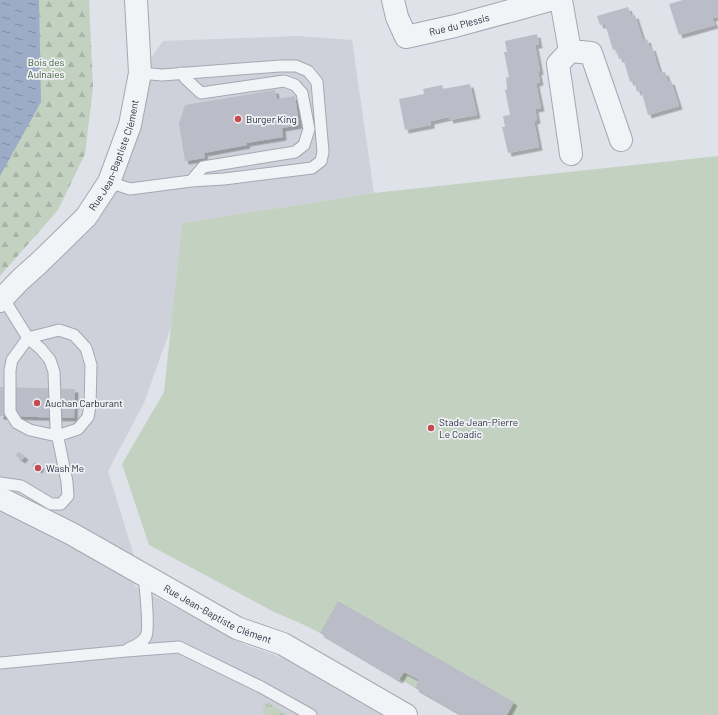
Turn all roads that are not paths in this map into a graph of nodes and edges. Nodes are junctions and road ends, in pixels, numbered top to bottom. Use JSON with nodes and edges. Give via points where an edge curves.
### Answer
{"nodes":[{"id":1,"x":136,"y":0,"type":"edge"},
{"id":2,"x":393,"y":0,"type":"edge"},
{"id":3,"x":550,"y":0,"type":"edge"},
{"id":4,"x":561,"y":0,"type":"edge"},
{"id":5,"x":570,"y":51,"type":"junction"},
{"id":6,"x":140,"y":73,"type":"junction"},
{"id":7,"x":181,"y":73,"type":"junction"},
{"id":8,"x":621,"y":140,"type":"dead end"},
{"id":9,"x":572,"y":154,"type":"dead end"},
{"id":10,"x":191,"y":181,"type":"junction"},
{"id":11,"x":109,"y":182,"type":"junction"},
{"id":12,"x":1,"y":298,"type":"edge"},
{"id":13,"x":28,"y":338,"type":"junction"},
{"id":14,"x":57,"y":436,"type":"junction"},
{"id":15,"x":0,"y":483,"type":"edge"},
{"id":16,"x":0,"y":488,"type":"edge"},
{"id":17,"x":0,"y":498,"type":"edge"},
{"id":18,"x":28,"y":513,"type":"junction"},
{"id":19,"x":144,"y":575,"type":"junction"},
{"id":20,"x":126,"y":651,"type":"junction"},
{"id":21,"x":0,"y":663,"type":"edge"},
{"id":22,"x":311,"y":715,"type":"edge"},
{"id":23,"x":406,"y":715,"type":"edge"}],
"edges":[{"from":1,"to":6,"type":"street","name":"Rue Jean-Baptiste Clément"},
{"from":2,"to":3,"type":"street","name":"Rue du Plessis","via":[[406,37]]},
{"from":4,"to":5,"type":"street"},
{"from":5,"to":8,"type":"street","via":[[591,53]]},
{"from":5,"to":9,"type":"street","via":[[558,64]]},
{"from":6,"to":7,"type":"lane"},
{"from":6,"to":11,"type":"street","name":"Rue Jean-Baptiste Clément","via":[[130,125]]},
{"from":7,"to":10,"type":"lane","via":[[201,93],[284,81],[295,85],[302,93],[309,129],[304,145],[295,152],[203,167]]},
{"from":7,"to":10,"type":"lane","via":[[296,66],[308,71],[317,82],[323,152],[321,161],[312,168]]},
{"from":10,"to":11,"type":"lane","via":[[130,189]]},
{"from":11,"to":12,"type":"street","name":"Rue Jean-Baptiste Clément","via":[[86,217]]},
{"from":12,"to":13,"type":"lane"},
{"from":13,"to":14,"type":"lane","via":[[50,360],[54,372]]},
{"from":13,"to":14,"type":"lane","via":[[12,360],[10,412],[17,423],[30,430]]},
{"from":13,"to":14,"type":"lane","via":[[59,330],[74,335],[86,348],[91,365],[88,417],[78,429]]},
{"from":14,"to":15,"type":"lane","via":[[68,489],[68,496],[61,504],[51,504],[21,486]]},
{"from":16,"to":18,"type":"street","name":"Rue Jean-Baptiste Clément"},
{"from":17,"to":18,"type":"street","name":"Rue Jean-Baptiste Clément"},
{"from":18,"to":19,"type":"street","name":"Rue Jean-Baptiste Clément","via":[[72,534]]},
{"from":19,"to":20,"type":"lane","via":[[147,635],[142,642]]},
{"from":19,"to":23,"type":"street","name":"Rue Jean-Baptiste Clément","via":[[237,628],[283,644]]},
{"from":20,"to":21,"type":"lane"},
{"from":20,"to":22,"type":"lane","via":[[179,647]]}]}
